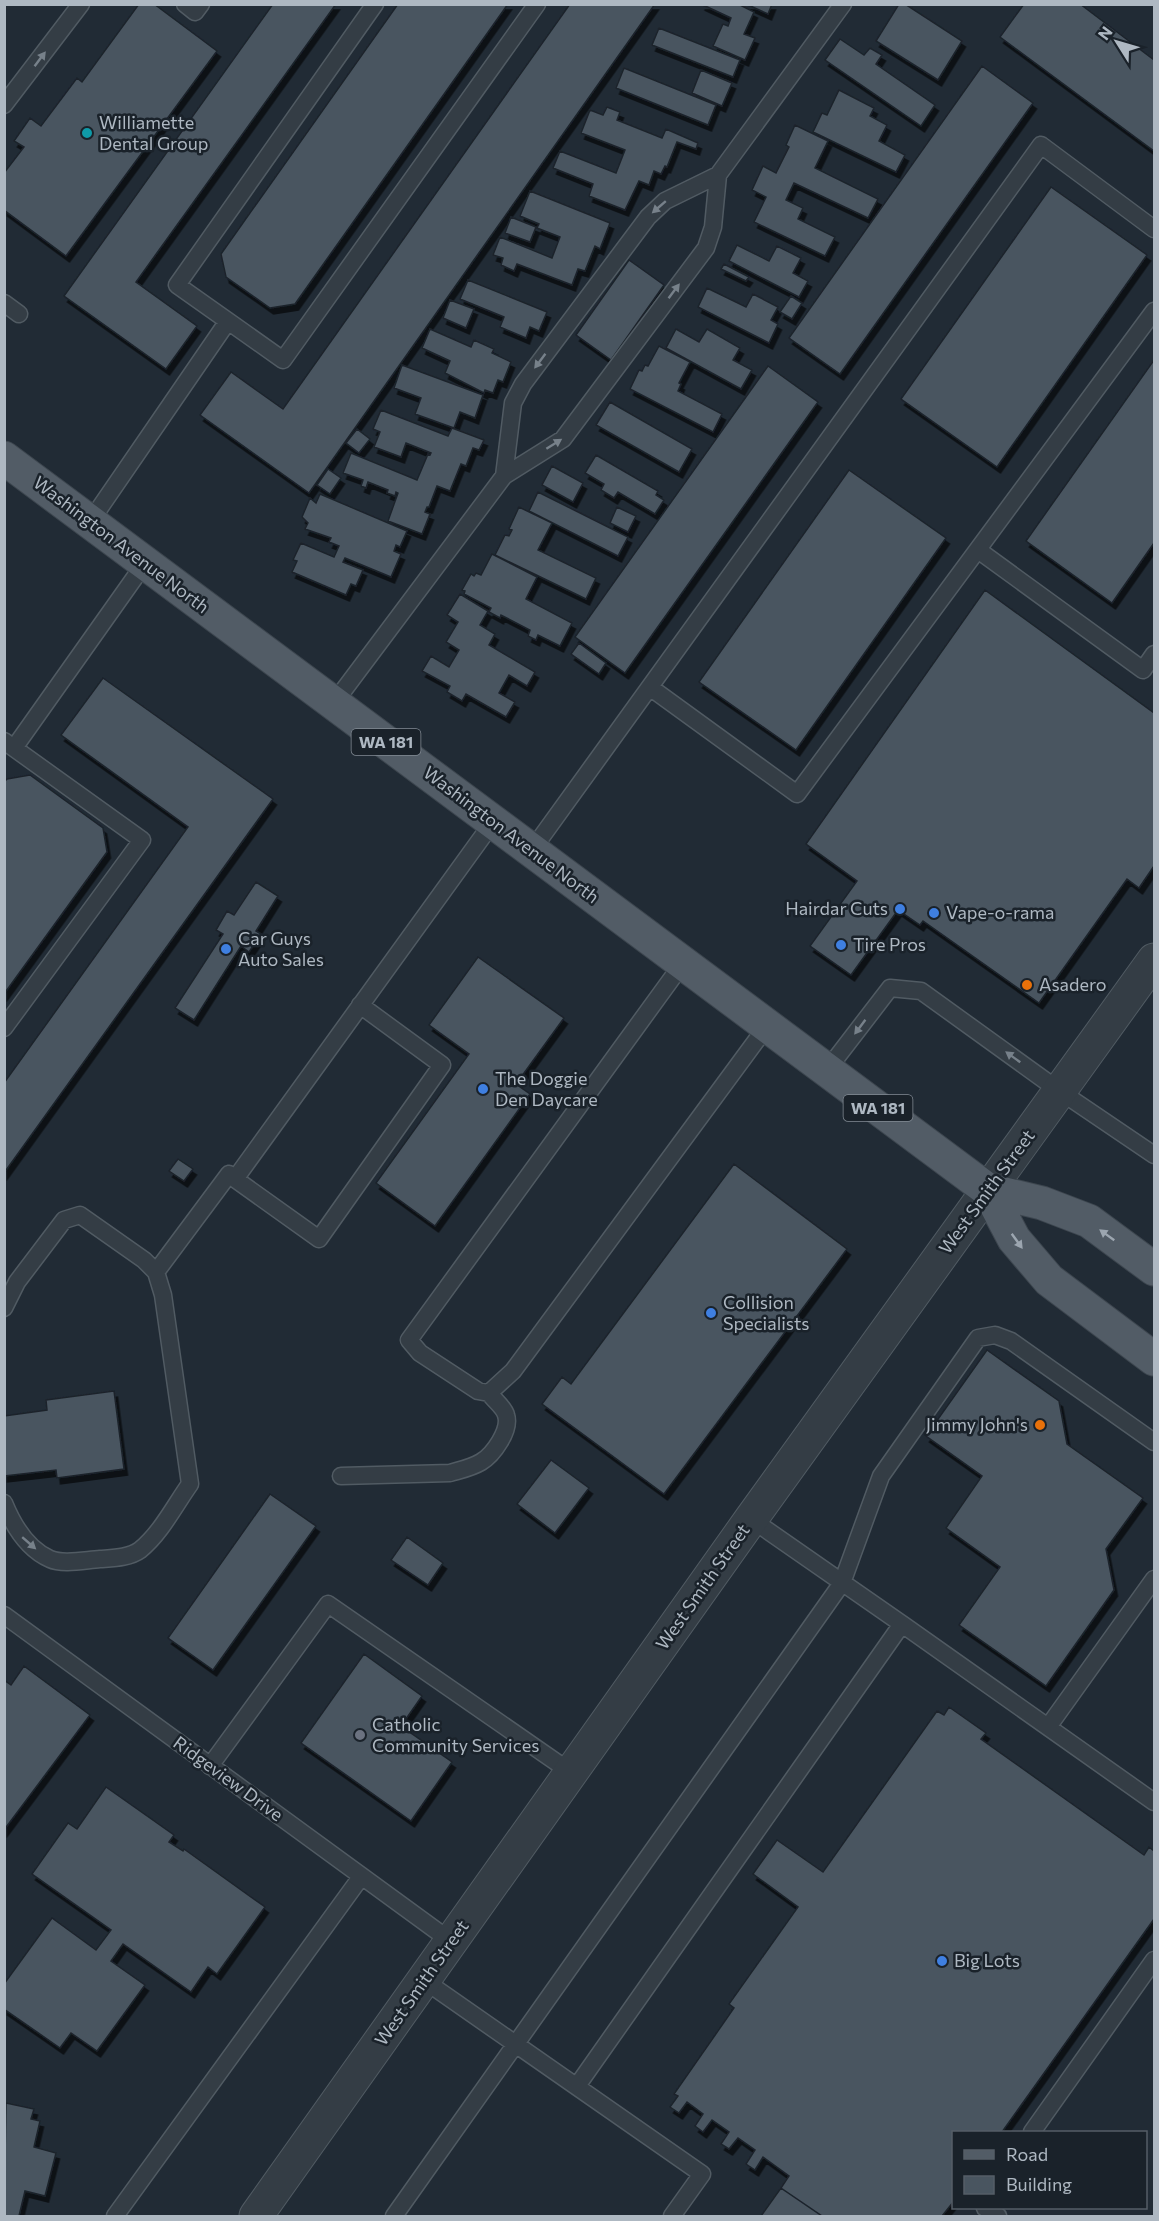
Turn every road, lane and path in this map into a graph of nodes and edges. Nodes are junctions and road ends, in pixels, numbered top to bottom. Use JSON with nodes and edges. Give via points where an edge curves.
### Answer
{"nodes":[{"id":1,"x":81,"y":4,"type":"edge"},
{"id":2,"x":185,"y":4,"type":"edge"},
{"id":3,"x":201,"y":4,"type":"edge"},
{"id":4,"x":375,"y":4,"type":"edge"},
{"id":5,"x":537,"y":4,"type":"edge"},
{"id":6,"x":843,"y":4,"type":"edge"},
{"id":7,"x":4,"y":105,"type":"edge"},
{"id":8,"x":718,"y":175,"type":"junction"},
{"id":9,"x":1155,"y":229,"type":"edge"},
{"id":10,"x":4,"y":303,"type":"edge"},
{"id":11,"x":1155,"y":311,"type":"edge"},
{"id":12,"x":19,"y":314,"type":"dead end"},
{"id":13,"x":228,"y":321,"type":"junction"},
{"id":14,"x":4,"y":458,"type":"edge"},
{"id":15,"x":504,"y":476,"type":"junction"},
{"id":16,"x":90,"y":522,"type":"junction"},
{"id":17,"x":978,"y":550,"type":"junction"},
{"id":18,"x":145,"y":563,"type":"junction"},
{"id":19,"x":1155,"y":654,"type":"edge"},
{"id":20,"x":651,"y":688,"type":"junction"},
{"id":21,"x":334,"y":703,"type":"junction"},
{"id":22,"x":9,"y":745,"type":"edge"},
{"id":23,"x":493,"y":822,"type":"junction"},
{"id":24,"x":532,"y":850,"type":"junction"},
{"id":25,"x":1155,"y":960,"type":"edge"},
{"id":26,"x":683,"y":963,"type":"junction"},
{"id":27,"x":360,"y":1005,"type":"junction"},
{"id":28,"x":767,"y":1026,"type":"junction"},
{"id":29,"x":4,"y":1028,"type":"edge"},
{"id":30,"x":827,"y":1070,"type":"junction"},
{"id":31,"x":1061,"y":1092,"type":"junction"},
{"id":32,"x":1155,"y":1155,"type":"edge"},
{"id":33,"x":235,"y":1179,"type":"junction"},
{"id":34,"x":988,"y":1190,"type":"junction"},
{"id":35,"x":1155,"y":1269,"type":"edge"},
{"id":36,"x":156,"y":1272,"type":"junction"},
{"id":37,"x":4,"y":1308,"type":"edge"},
{"id":38,"x":1155,"y":1359,"type":"edge"},
{"id":39,"x":489,"y":1393,"type":"junction"},
{"id":40,"x":1155,"y":1442,"type":"edge"},
{"id":41,"x":341,"y":1476,"type":"dead end"},
{"id":42,"x":4,"y":1503,"type":"edge"},
{"id":43,"x":752,"y":1519,"type":"junction"},
{"id":44,"x":1155,"y":1579,"type":"edge"},
{"id":45,"x":842,"y":1582,"type":"junction"},
{"id":46,"x":4,"y":1615,"type":"edge"},
{"id":47,"x":902,"y":1623,"type":"junction"},
{"id":48,"x":1048,"y":1727,"type":"junction"},
{"id":49,"x":210,"y":1766,"type":"junction"},
{"id":50,"x":572,"y":1773,"type":"junction"},
{"id":51,"x":1152,"y":1795,"type":"edge"},
{"id":52,"x":361,"y":1876,"type":"junction"},
{"id":53,"x":452,"y":1942,"type":"junction"},
{"id":54,"x":1153,"y":1966,"type":"edge"},
{"id":55,"x":424,"y":1981,"type":"junction"},
{"id":56,"x":515,"y":2044,"type":"junction"},
{"id":57,"x":577,"y":2086,"type":"junction"},
{"id":58,"x":1033,"y":2131,"type":"edge"},
{"id":59,"x":115,"y":2217,"type":"edge"},
{"id":60,"x":256,"y":2217,"type":"edge"},
{"id":61,"x":394,"y":2217,"type":"edge"},
{"id":62,"x":672,"y":2217,"type":"edge"}],
"edges":[{"from":7,"to":1,"type":"lane","one_way":true},
{"from":2,"to":3,"type":"lane","via":[[195,12]]},
{"from":4,"to":13,"type":"lane","via":[[177,285]]},
{"from":5,"to":13,"type":"lane","via":[[283,360]]},
{"from":6,"to":8,"type":"lane"},
{"from":15,"to":8,"type":"lane","one_way":true,"via":[[563,438],[706,248],[713,227]]},
{"from":8,"to":15,"type":"lane","one_way":true,"via":[[665,201],[648,217],[523,384],[513,403]]},
{"from":9,"to":20,"type":"lane","via":[[1041,146]]},
{"from":10,"to":12,"type":"lane"},
{"from":11,"to":17,"type":"lane"},
{"from":13,"to":16,"type":"lane"},
{"from":14,"to":16,"type":"main road","name":"Washington Avenue North","number":"WA 181"},
{"from":15,"to":21,"type":"lane"},
{"from":16,"to":18,"type":"main road","name":"Washington Avenue North","number":"WA 181"},
{"from":17,"to":19,"type":"lane","via":[[1143,670]]},
{"from":17,"to":20,"type":"lane","via":[[797,794]]},
{"from":18,"to":21,"type":"main road","name":"Washington Avenue North","number":"WA 181"},
{"from":18,"to":22,"type":"lane"},
{"from":20,"to":24,"type":"lane"},
{"from":21,"to":23,"type":"main road","name":"Washington Avenue North","number":"WA 181"},
{"from":22,"to":29,"type":"lane","via":[[142,840]]},
{"from":23,"to":24,"type":"main road","name":"Washington Avenue North","number":"WA 181"},
{"from":23,"to":27,"type":"lane"},
{"from":24,"to":26,"type":"main road","name":"Washington Avenue North","number":"WA 181"},
{"from":25,"to":31,"type":"street","name":"West Smith Street"},
{"from":26,"to":28,"type":"main road","name":"Washington Avenue North","number":"WA 181"},
{"from":26,"to":39,"type":"lane","via":[[409,1340],[420,1353],[478,1391]]},
{"from":27,"to":33,"type":"lane"},
{"from":27,"to":33,"type":"lane","via":[[442,1065],[319,1239]]},
{"from":28,"to":30,"type":"main road","name":"Washington Avenue North","number":"WA 181"},
{"from":28,"to":39,"type":"lane","via":[[513,1371]]},
{"from":31,"to":30,"type":"lane","one_way":true,"via":[[921,991],[890,988]]},
{"from":30,"to":34,"type":"main road","name":"Washington Avenue North","number":"WA 181"},
{"from":31,"to":32,"type":"lane"},
{"from":31,"to":34,"type":"street","name":"West Smith Street"},
{"from":33,"to":36,"type":"lane","via":[[229,1174]]},
{"from":35,"to":34,"type":"main road","name":"Washington Avenue North","number":"WA 181","one_way":true,"via":[[1089,1221],[1042,1203]]},
{"from":34,"to":38,"type":"main road","name":"Washington Avenue North","number":"WA 181","one_way":true,"via":[[1014,1239],[1049,1280]]},
{"from":34,"to":43,"type":"street","name":"West Smith Street"},
{"from":36,"to":37,"type":"lane","via":[[80,1215],[64,1220],[17,1282]]},
{"from":42,"to":36,"type":"lane","one_way":true,"via":[[22,1537],[51,1560],[126,1557],[139,1551],[153,1536],[189,1484],[163,1295]]},
{"from":39,"to":41,"type":"lane","via":[[507,1419],[504,1432],[482,1462],[450,1473]]},
{"from":40,"to":45,"type":"lane","via":[[1011,1341],[995,1335],[978,1338],[881,1476]]},
{"from":43,"to":45,"type":"lane"},
{"from":43,"to":50,"type":"street","name":"West Smith Street"},
{"from":44,"to":48,"type":"lane"},
{"from":45,"to":47,"type":"lane"},
{"from":45,"to":56,"type":"lane"},
{"from":46,"to":49,"type":"lane","name":"Ridgeview Drive"},
{"from":47,"to":48,"type":"lane"},
{"from":47,"to":57,"type":"lane"},
{"from":48,"to":51,"type":"lane"},
{"from":49,"to":50,"type":"lane","via":[[328,1604]]},
{"from":49,"to":52,"type":"lane","name":"Ridgeview Drive"},
{"from":50,"to":53,"type":"street","name":"West Smith Street"},
{"from":52,"to":53,"type":"lane","name":"Ridgeview Drive"},
{"from":52,"to":59,"type":"lane"},
{"from":53,"to":55,"type":"street","name":"West Smith Street"},
{"from":54,"to":58,"type":"lane"},
{"from":55,"to":56,"type":"lane"},
{"from":55,"to":60,"type":"street","name":"West Smith Street"},
{"from":56,"to":57,"type":"lane"},
{"from":56,"to":61,"type":"lane"},
{"from":57,"to":62,"type":"lane","via":[[702,2174]]}]}
